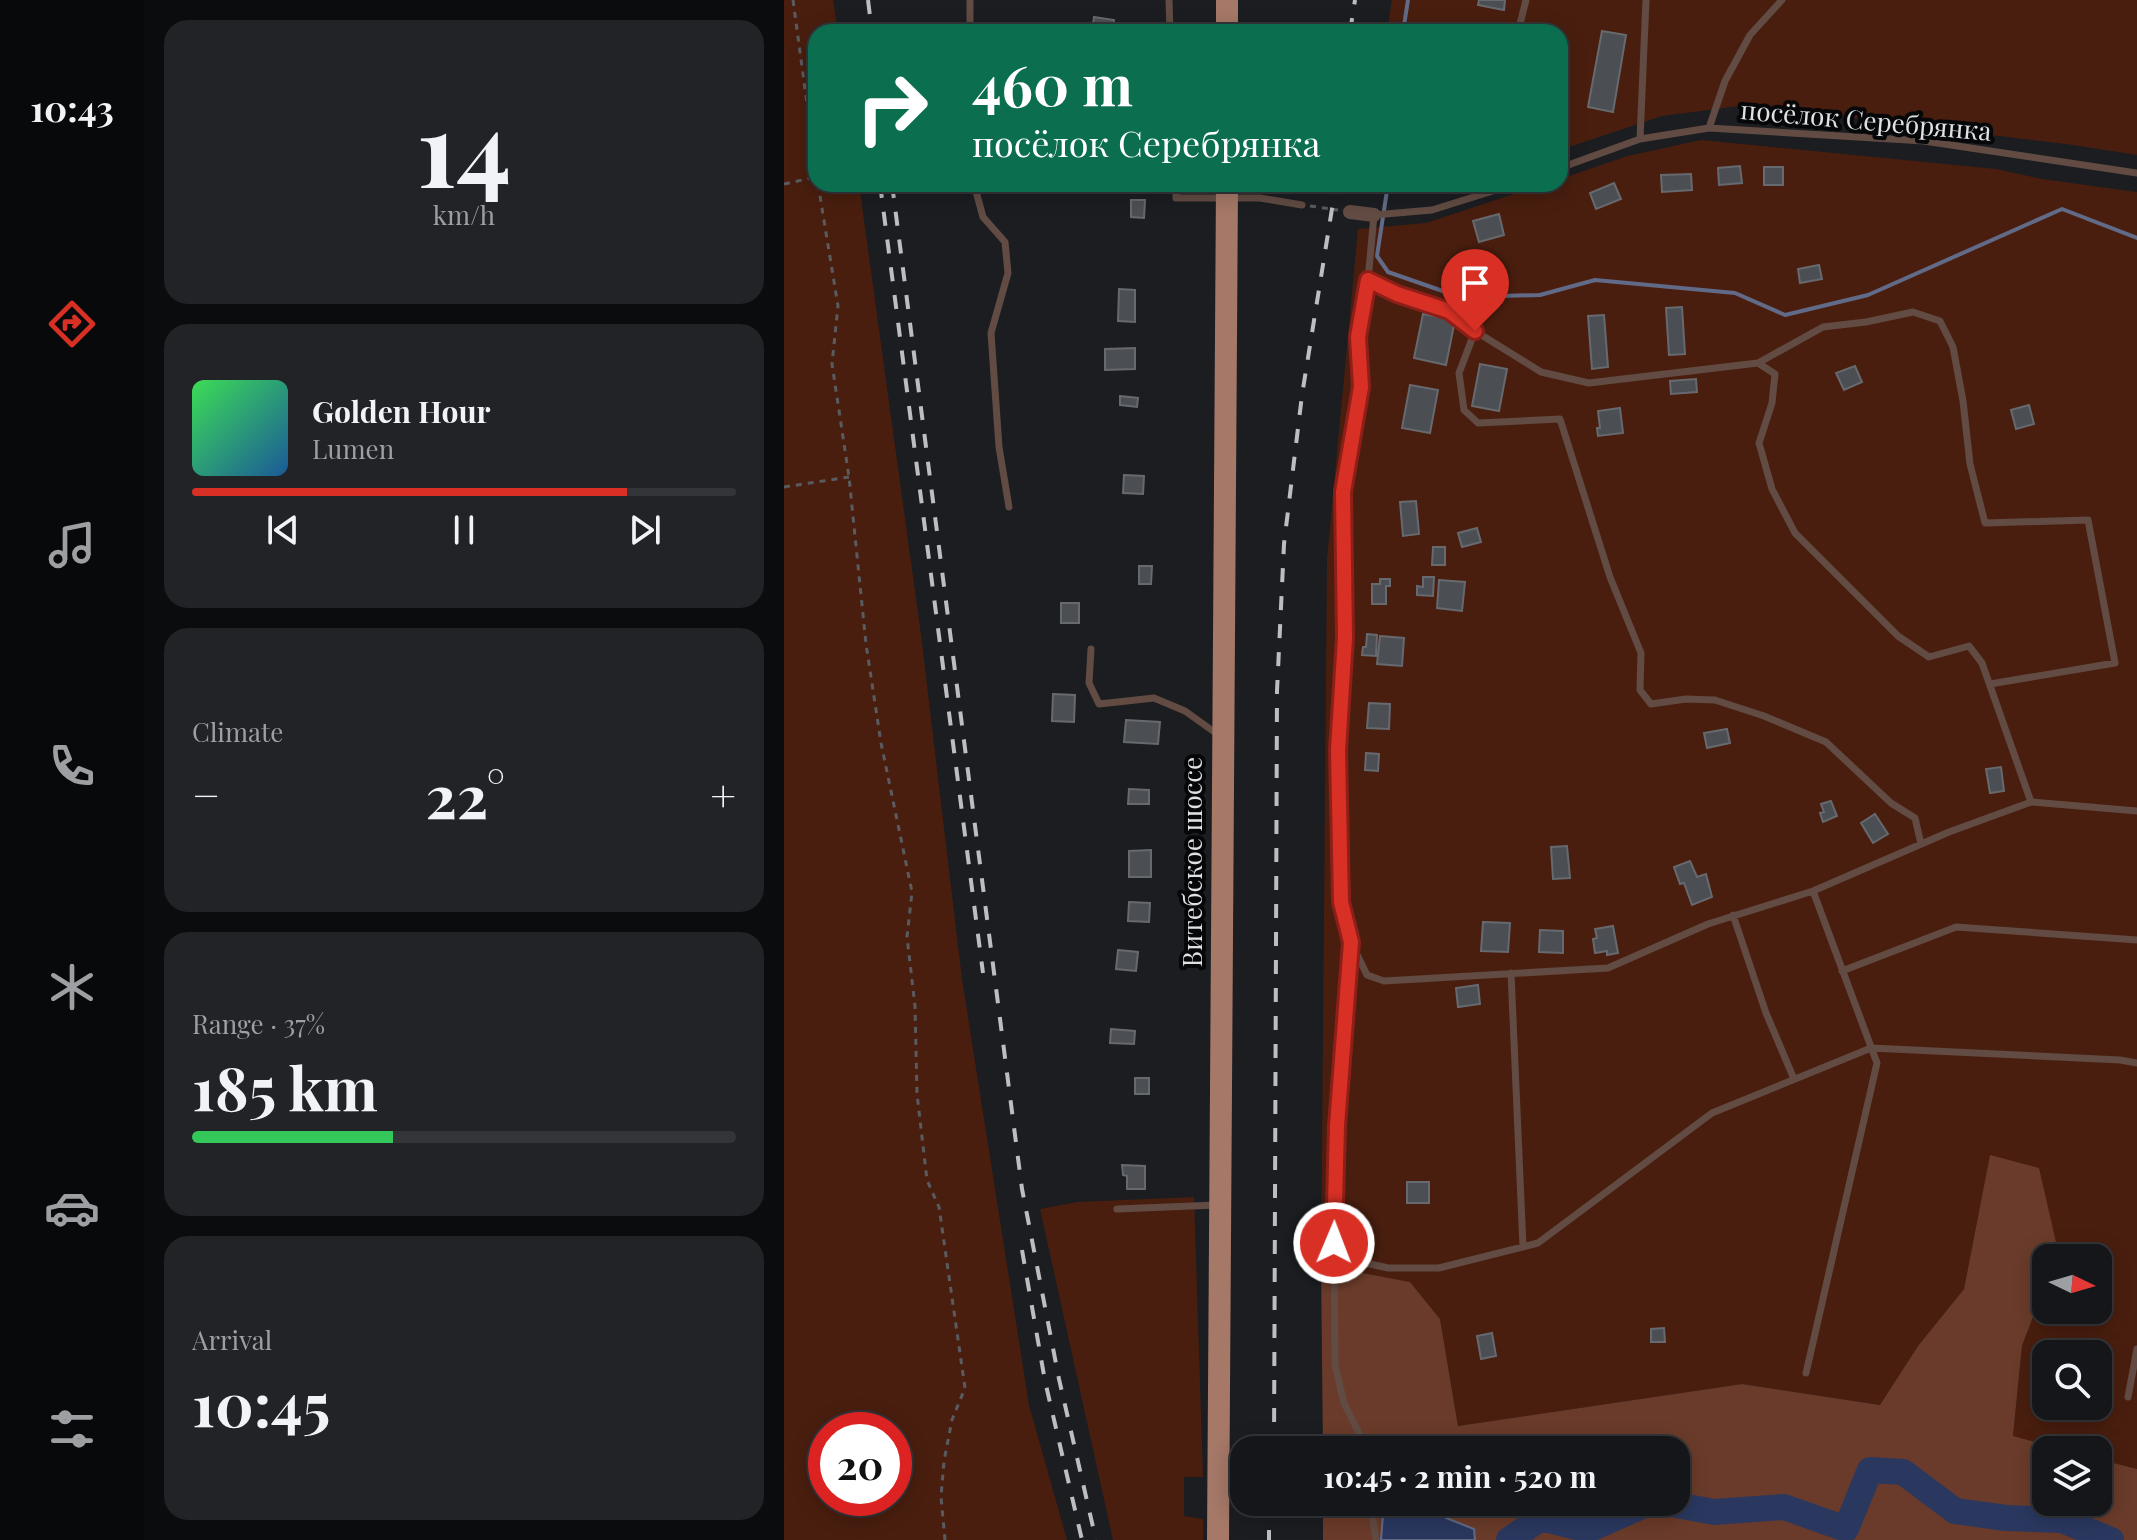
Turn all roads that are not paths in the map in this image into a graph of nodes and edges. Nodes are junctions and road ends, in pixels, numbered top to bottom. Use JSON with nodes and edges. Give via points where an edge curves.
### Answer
{"nodes":[{"id":1,"x":970,"y":0,"type":"edge"},
{"id":2,"x":1169,"y":0,"type":"edge"},
{"id":3,"x":1227,"y":0,"type":"edge"},
{"id":4,"x":1526,"y":0,"type":"edge"},
{"id":5,"x":1646,"y":0,"type":"edge"},
{"id":6,"x":1782,"y":0,"type":"edge"},
{"id":7,"x":970,"y":24,"type":"edge"},
{"id":8,"x":1170,"y":24,"type":"edge"},
{"id":9,"x":1227,"y":24,"type":"edge"},
{"id":10,"x":1520,"y":24,"type":"edge"},
{"id":11,"x":1709,"y":128,"type":"junction"},
{"id":12,"x":1640,"y":139,"type":"junction"},
{"id":13,"x":1568,"y":165,"type":"edge"},
{"id":14,"x":2137,"y":173,"type":"edge"},
{"id":15,"x":976,"y":192,"type":"edge"},
{"id":16,"x":1176,"y":192,"type":"edge"},
{"id":17,"x":1220,"y":192,"type":"edge"},
{"id":18,"x":1227,"y":192,"type":"edge"},
{"id":19,"x":1232,"y":192,"type":"edge"},
{"id":20,"x":1493,"y":192,"type":"edge"},
{"id":21,"x":1487,"y":194,"type":"joint"},
{"id":22,"x":1302,"y":205,"type":"road end"},
{"id":23,"x":1350,"y":212,"type":"road end"},
{"id":24,"x":1374,"y":215,"type":"junction"},
{"id":25,"x":1368,"y":280,"type":"junction"},
{"id":26,"x":1475,"y":331,"type":"junction"},
{"id":27,"x":1758,"y":363,"type":"junction"},
{"id":28,"x":1009,"y":507,"type":"dead end"},
{"id":29,"x":1091,"y":649,"type":"dead end"},
{"id":30,"x":1990,"y":684,"type":"junction"},
{"id":31,"x":1222,"y":738,"type":"junction"},
{"id":32,"x":2031,"y":802,"type":"junction"},
{"id":33,"x":2137,"y":811,"type":"edge"},
{"id":34,"x":1921,"y":844,"type":"junction"},
{"id":35,"x":1813,"y":891,"type":"junction"},
{"id":36,"x":1733,"y":915,"type":"junction"},
{"id":37,"x":2137,"y":940,"type":"edge"},
{"id":38,"x":1351,"y":942,"type":"junction"},
{"id":39,"x":1842,"y":971,"type":"junction"},
{"id":40,"x":1511,"y":973,"type":"junction"},
{"id":41,"x":1871,"y":1048,"type":"junction"},
{"id":42,"x":2137,"y":1063,"type":"edge"},
{"id":43,"x":1794,"y":1079,"type":"junction"},
{"id":44,"x":1219,"y":1205,"type":"junction"},
{"id":45,"x":1117,"y":1209,"type":"dead end"},
{"id":46,"x":1523,"y":1247,"type":"junction"},
{"id":47,"x":1334,"y":1256,"type":"junction"},
{"id":48,"x":2137,"y":1349,"type":"edge"},
{"id":49,"x":1806,"y":1373,"type":"dead end"},
{"id":50,"x":2128,"y":1397,"type":"dead end"},
{"id":51,"x":1360,"y":1436,"type":"edge"},
{"id":52,"x":1372,"y":1516,"type":"edge"},
{"id":53,"x":1218,"y":1540,"type":"edge"},
{"id":54,"x":1376,"y":1540,"type":"edge"}],
"edges":[{"from":1,"to":7,"type":"lane"},
{"from":2,"to":8,"type":"lane"},
{"from":3,"to":9,"type":"main road"},
{"from":4,"to":10,"type":"lane"},
{"from":5,"to":12,"type":"lane"},
{"from":6,"to":11,"type":"lane","via":[[1750,35],[1725,81]]},
{"from":11,"to":12,"type":"lane","name":"посёлок Серебрянка"},
{"from":11,"to":14,"type":"lane","name":"посёлок Серебрянка","via":[[1924,141]]},
{"from":12,"to":13,"type":"lane","name":"посёлок Серебрянка"},
{"from":15,"to":28,"type":"lane","via":[[983,217],[1005,242],[1008,273],[991,333]]},
{"from":16,"to":17,"type":"lane","via":[[1176,198]]},
{"from":18,"to":31,"type":"main road","name":"Витебское шоссе"},
{"from":19,"to":22,"type":"lane"},
{"from":20,"to":21,"type":"lane"},
{"from":21,"to":24,"type":"lane","via":[[1432,210]]},
{"from":23,"to":24,"type":"street"},
{"from":24,"to":25,"type":"lane"},
{"from":25,"to":26,"type":"lane","via":[[1449,311]]},
{"from":25,"to":38,"type":"lane","via":[[1358,337],[1361,387],[1343,492],[1345,638],[1338,750],[1341,902]]},
{"from":26,"to":27,"type":"lane","via":[[1541,372],[1589,383]]},
{"from":26,"to":34,"type":"lane","via":[[1459,373],[1464,410],[1478,423],[1560,419],[1610,577],[1641,653],[1640,690],[1651,704],[1715,700],[1826,742],[1891,803],[1915,818]]},
{"from":27,"to":30,"type":"lane","via":[[1775,374],[1759,443],[1772,489],[1795,533],[1898,636],[1929,657],[1969,646]]},
{"from":27,"to":30,"type":"lane","via":[[1823,327],[1913,312],[1940,321],[1953,347],[1970,464],[1985,523],[2088,520],[2115,663]]},
{"from":29,"to":31,"type":"lane","via":[[1089,683],[1099,704],[1154,698],[1185,711]]},
{"from":30,"to":32,"type":"lane"},
{"from":31,"to":44,"type":"main road","name":"Витебское шоссе"},
{"from":32,"to":33,"type":"lane"},
{"from":32,"to":34,"type":"lane"},
{"from":34,"to":35,"type":"lane"},
{"from":35,"to":36,"type":"lane"},
{"from":35,"to":39,"type":"lane"},
{"from":36,"to":40,"type":"lane","via":[[1608,968]]},
{"from":36,"to":43,"type":"lane"},
{"from":37,"to":39,"type":"lane","via":[[1956,927]]},
{"from":38,"to":40,"type":"lane","via":[[1367,975],[1384,981]]},
{"from":38,"to":47,"type":"lane","via":[[1337,1126]]},
{"from":39,"to":41,"type":"lane"},
{"from":40,"to":46,"type":"lane"},
{"from":41,"to":42,"type":"lane"},
{"from":41,"to":43,"type":"lane"},
{"from":41,"to":49,"type":"lane","via":[[1877,1063]]},
{"from":43,"to":46,"type":"lane","via":[[1712,1113],[1538,1243]]},
{"from":44,"to":45,"type":"lane"},
{"from":44,"to":53,"type":"main road","name":"Витебское шоссе"},
{"from":46,"to":47,"type":"lane","via":[[1439,1268],[1388,1268]]},
{"from":47,"to":51,"type":"lane","via":[[1335,1365],[1344,1403]]},
{"from":48,"to":50,"type":"lane"},
{"from":52,"to":54,"type":"lane"}]}
